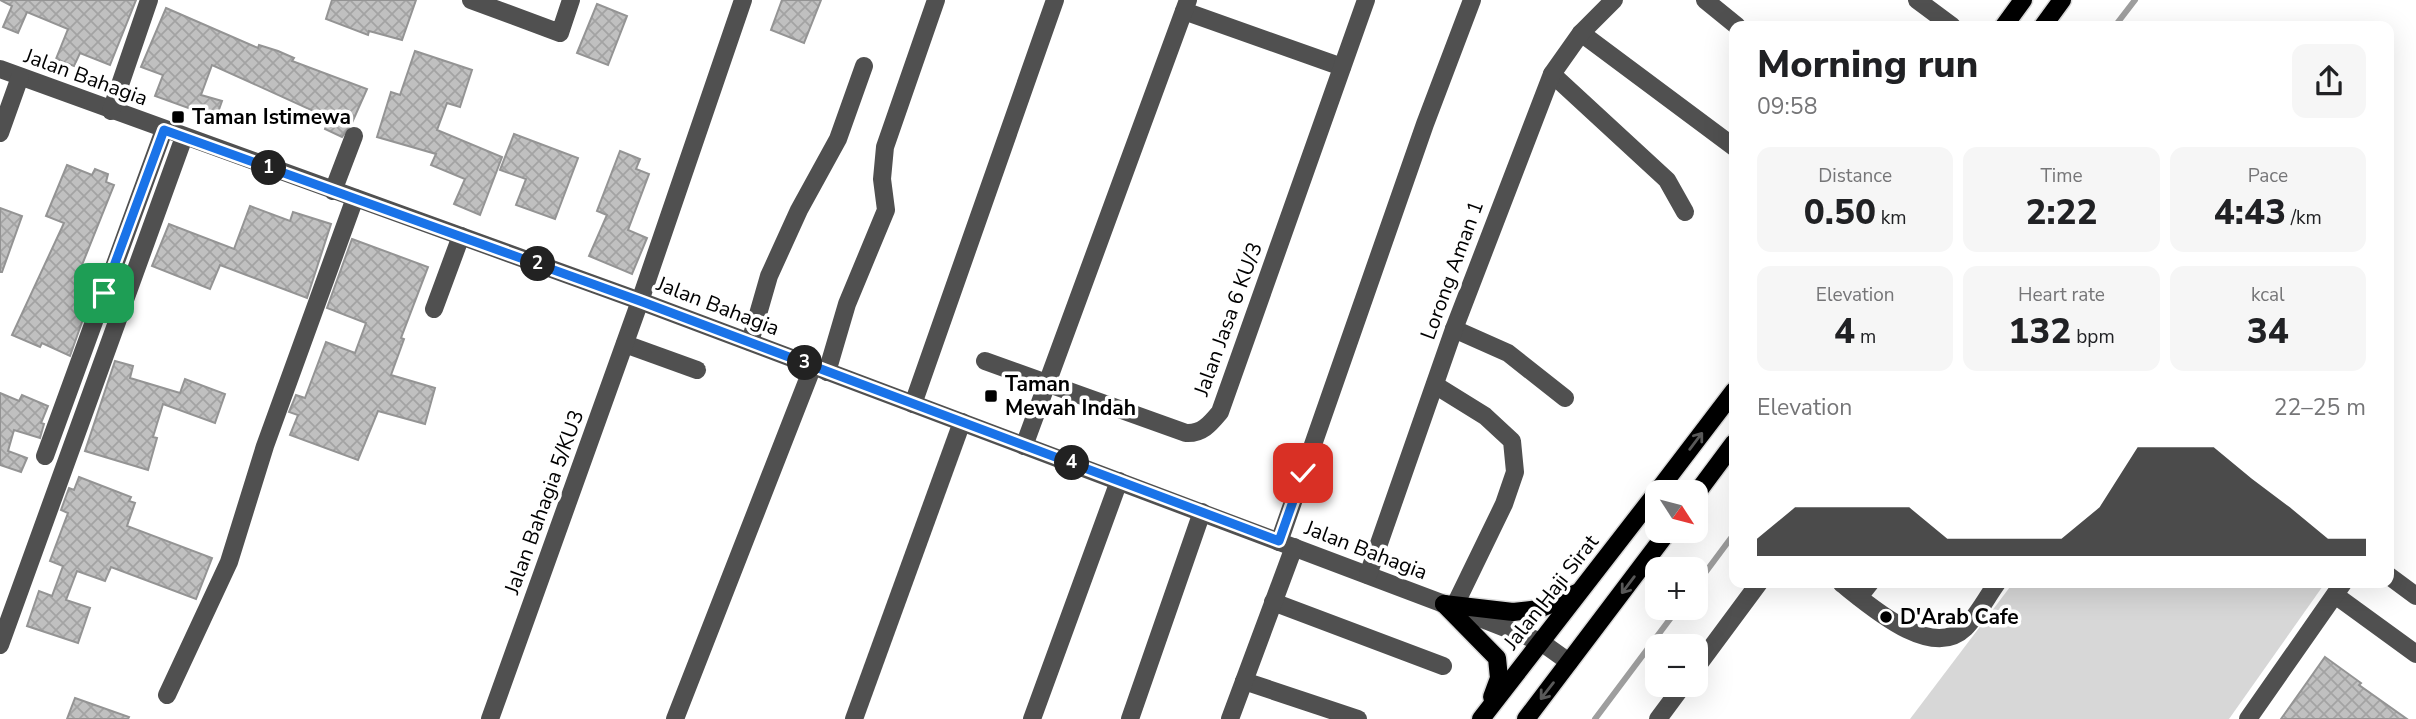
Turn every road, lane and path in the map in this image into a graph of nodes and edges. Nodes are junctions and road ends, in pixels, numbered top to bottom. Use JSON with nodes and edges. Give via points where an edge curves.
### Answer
{"nodes":[{"id":1,"x":149,"y":0,"type":"edge"},
{"id":2,"x":471,"y":0,"type":"edge"},
{"id":3,"x":571,"y":0,"type":"edge"},
{"id":4,"x":743,"y":0,"type":"edge"},
{"id":5,"x":936,"y":0,"type":"edge"},
{"id":6,"x":1055,"y":0,"type":"edge"},
{"id":7,"x":1366,"y":0,"type":"edge"},
{"id":8,"x":1472,"y":0,"type":"edge"},
{"id":9,"x":1614,"y":0,"type":"edge"},
{"id":10,"x":1705,"y":0,"type":"edge"},
{"id":11,"x":1917,"y":0,"type":"edge"},
{"id":12,"x":2023,"y":0,"type":"edge"},
{"id":13,"x":2062,"y":0,"type":"edge"},
{"id":14,"x":1186,"y":5,"type":"edge"},
{"id":15,"x":1731,"y":21,"type":"edge"},
{"id":16,"x":1945,"y":21,"type":"edge"},
{"id":17,"x":2008,"y":21,"type":"edge"},
{"id":18,"x":2047,"y":21,"type":"edge"},
{"id":19,"x":1581,"y":33,"type":"junction"},
{"id":20,"x":864,"y":66,"type":"dead end"},
{"id":21,"x":1342,"y":67,"type":"junction"},
{"id":22,"x":0,"y":69,"type":"edge"},
{"id":23,"x":1552,"y":74,"type":"junction"},
{"id":24,"x":20,"y":77,"type":"junction"},
{"id":25,"x":111,"y":111,"type":"junction"},
{"id":26,"x":164,"y":130,"type":"junction"},
{"id":27,"x":0,"y":133,"type":"edge"},
{"id":28,"x":184,"y":136,"type":"junction"},
{"id":29,"x":354,"y":136,"type":"dead end"},
{"id":30,"x":1729,"y":143,"type":"edge"},
{"id":31,"x":333,"y":191,"type":"junction"},
{"id":32,"x":355,"y":198,"type":"junction"},
{"id":33,"x":1685,"y":212,"type":"dead end"},
{"id":34,"x":461,"y":236,"type":"junction"},
{"id":35,"x":640,"y":301,"type":"junction"},
{"id":36,"x":434,"y":309,"type":"dead end"},
{"id":37,"x":1454,"y":328,"type":"junction"},
{"id":38,"x":750,"y":342,"type":"junction"},
{"id":39,"x":625,"y":344,"type":"junction"},
{"id":40,"x":985,"y":361,"type":"dead end"},
{"id":41,"x":820,"y":369,"type":"junction"},
{"id":42,"x":697,"y":370,"type":"dead end"},
{"id":43,"x":1046,"y":383,"type":"junction"},
{"id":44,"x":1435,"y":385,"type":"junction"},
{"id":45,"x":1565,"y":398,"type":"dead end"},
{"id":46,"x":1729,"y":398,"type":"edge"},
{"id":47,"x":913,"y":404,"type":"junction"},
{"id":48,"x":962,"y":422,"type":"junction"},
{"id":49,"x":1024,"y":446,"type":"junction"},
{"id":50,"x":1729,"y":450,"type":"edge"},
{"id":51,"x":45,"y":456,"type":"dead end"},
{"id":52,"x":1666,"y":480,"type":"edge"},
{"id":53,"x":1706,"y":480,"type":"edge"},
{"id":54,"x":1119,"y":481,"type":"junction"},
{"id":55,"x":1645,"y":508,"type":"edge"},
{"id":56,"x":1202,"y":512,"type":"junction"},
{"id":57,"x":1659,"y":543,"type":"edge"},
{"id":58,"x":1286,"y":544,"type":"junction"},
{"id":59,"x":1368,"y":575,"type":"junction"},
{"id":60,"x":2394,"y":580,"type":"edge"},
{"id":61,"x":1755,"y":588,"type":"edge"},
{"id":62,"x":1993,"y":588,"type":"edge"},
{"id":63,"x":2339,"y":589,"type":"edge"},
{"id":64,"x":1864,"y":590,"type":"edge"},
{"id":65,"x":1582,"y":591,"type":"junction"},
{"id":66,"x":2416,"y":596,"type":"edge"},
{"id":67,"x":1273,"y":602,"type":"junction"},
{"id":68,"x":1449,"y":604,"type":"junction"},
{"id":69,"x":1541,"y":642,"type":"junction"},
{"id":70,"x":0,"y":645,"type":"edge"},
{"id":71,"x":1708,"y":652,"type":"edge"},
{"id":72,"x":2416,"y":654,"type":"edge"},
{"id":73,"x":1569,"y":662,"type":"junction"},
{"id":74,"x":1443,"y":666,"type":"dead end"},
{"id":75,"x":1244,"y":681,"type":"junction"},
{"id":76,"x":167,"y":695,"type":"dead end"},
{"id":77,"x":1674,"y":697,"type":"edge"},
{"id":78,"x":1484,"y":715,"type":"edge"},
{"id":79,"x":490,"y":719,"type":"edge"},
{"id":80,"x":676,"y":719,"type":"edge"},
{"id":81,"x":854,"y":719,"type":"edge"},
{"id":82,"x":1032,"y":719,"type":"edge"},
{"id":83,"x":1130,"y":719,"type":"edge"},
{"id":84,"x":1230,"y":719,"type":"edge"},
{"id":85,"x":1357,"y":719,"type":"edge"},
{"id":86,"x":1525,"y":719,"type":"edge"},
{"id":87,"x":1658,"y":719,"type":"edge"},
{"id":88,"x":2248,"y":719,"type":"edge"}],
"edges":[{"from":1,"to":25,"type":"street"},
{"from":2,"to":3,"type":"street","via":[[560,33]]},
{"from":4,"to":35,"type":"street","name":"Jalan Bahagia 5/KU3"},
{"from":5,"to":41,"type":"street","via":[[885,147],[886,210]]},
{"from":6,"to":47,"type":"street"},
{"from":7,"to":21,"type":"street","name":"Jalan Jasa 6 KU/3"},
{"from":8,"to":58,"type":"street","via":[[1425,124]]},
{"from":9,"to":19,"type":"street","name":"Lorong Aman 1"},
{"from":10,"to":15,"type":"street"},
{"from":11,"to":16,"type":"street"},
{"from":12,"to":17,"type":"main road"},
{"from":13,"to":18,"type":"main road"},
{"from":14,"to":21,"type":"street"},
{"from":14,"to":43,"type":"street"},
{"from":19,"to":23,"type":"street","name":"Lorong Aman 1"},
{"from":19,"to":30,"type":"street"},
{"from":20,"to":38,"type":"street","via":[[838,139],[769,276]]},
{"from":21,"to":43,"type":"street","name":"Jalan Jasa 6 KU/3","via":[[1220,412],[1210,425],[1197,434],[1186,433]]},
{"from":22,"to":24,"type":"street","name":"Jalan Bahagia"},
{"from":23,"to":33,"type":"street","via":[[1667,180]]},
{"from":23,"to":37,"type":"street","name":"Lorong Aman 1"},
{"from":24,"to":25,"type":"street","name":"Jalan Bahagia"},
{"from":24,"to":27,"type":"street"},
{"from":25,"to":26,"type":"street","name":"Jalan Bahagia"},
{"from":26,"to":28,"type":"street","name":"Jalan Bahagia"},
{"from":26,"to":51,"type":"street"},
{"from":28,"to":31,"type":"street","name":"Jalan Bahagia"},
{"from":28,"to":70,"type":"street"},
{"from":29,"to":31,"type":"street"},
{"from":31,"to":32,"type":"street","name":"Jalan Bahagia"},
{"from":32,"to":34,"type":"street","name":"Jalan Bahagia"},
{"from":32,"to":76,"type":"street","via":[[265,446],[229,562]]},
{"from":34,"to":35,"type":"street","name":"Jalan Bahagia"},
{"from":34,"to":36,"type":"street"},
{"from":35,"to":38,"type":"street","name":"Jalan Bahagia"},
{"from":35,"to":39,"type":"street","name":"Jalan Bahagia 5/KU3"},
{"from":37,"to":44,"type":"street","name":"Lorong Aman 1"},
{"from":37,"to":45,"type":"street","via":[[1507,353]]},
{"from":38,"to":41,"type":"street","name":"Jalan Bahagia"},
{"from":39,"to":42,"type":"street"},
{"from":39,"to":79,"type":"street","name":"Jalan Bahagia 5/KU3"},
{"from":40,"to":43,"type":"street","name":"Jalan Jasa 6 KU/3"},
{"from":41,"to":47,"type":"street","name":"Jalan Bahagia"},
{"from":41,"to":80,"type":"street"},
{"from":43,"to":49,"type":"street"},
{"from":44,"to":59,"type":"street","name":"Lorong Aman 1"},
{"from":44,"to":68,"type":"street","via":[[1485,416],[1512,441],[1515,471],[1504,504]]},
{"from":52,"to":46,"type":"main road","name":"Jalan Haji Sirat","one_way":true},
{"from":47,"to":48,"type":"street","name":"Jalan Bahagia"},
{"from":48,"to":49,"type":"street","name":"Jalan Bahagia"},
{"from":48,"to":81,"type":"street"},
{"from":49,"to":54,"type":"street","name":"Jalan Bahagia"},
{"from":50,"to":53,"type":"main road"},
{"from":54,"to":56,"type":"street","name":"Jalan Bahagia"},
{"from":54,"to":82,"type":"street"},
{"from":55,"to":65,"type":"main road","name":"Jalan Haji Sirat"},
{"from":56,"to":58,"type":"street","name":"Jalan Bahagia"},
{"from":56,"to":83,"type":"street"},
{"from":57,"to":73,"type":"main road","one_way":true},
{"from":58,"to":59,"type":"street","name":"Jalan Bahagia"},
{"from":58,"to":67,"type":"street"},
{"from":59,"to":68,"type":"street","name":"Jalan Bahagia"},
{"from":60,"to":66,"type":"street"},
{"from":61,"to":71,"type":"street"},
{"from":62,"to":64,"type":"street","via":[[1965,628],[1950,638],[1930,639],[1909,631]]},
{"from":63,"to":72,"type":"street"},
{"from":63,"to":88,"type":"street"},
{"from":65,"to":68,"type":"main road","via":[[1539,609],[1513,612]]},
{"from":65,"to":69,"type":"main road","name":"Jalan Haji Sirat"},
{"from":67,"to":74,"type":"street"},
{"from":67,"to":75,"type":"street"},
{"from":68,"to":69,"type":"street","name":"Jalan Bahagia"},
{"from":68,"to":78,"type":"main road","via":[[1497,658],[1499,678]]},
{"from":69,"to":73,"type":"street","name":"Jalan Bahagia"},
{"from":69,"to":78,"type":"main road","name":"Jalan Haji Sirat"},
{"from":73,"to":86,"type":"main road","one_way":true},
{"from":75,"to":84,"type":"street"},
{"from":75,"to":85,"type":"street"},
{"from":77,"to":87,"type":"street"}]}
